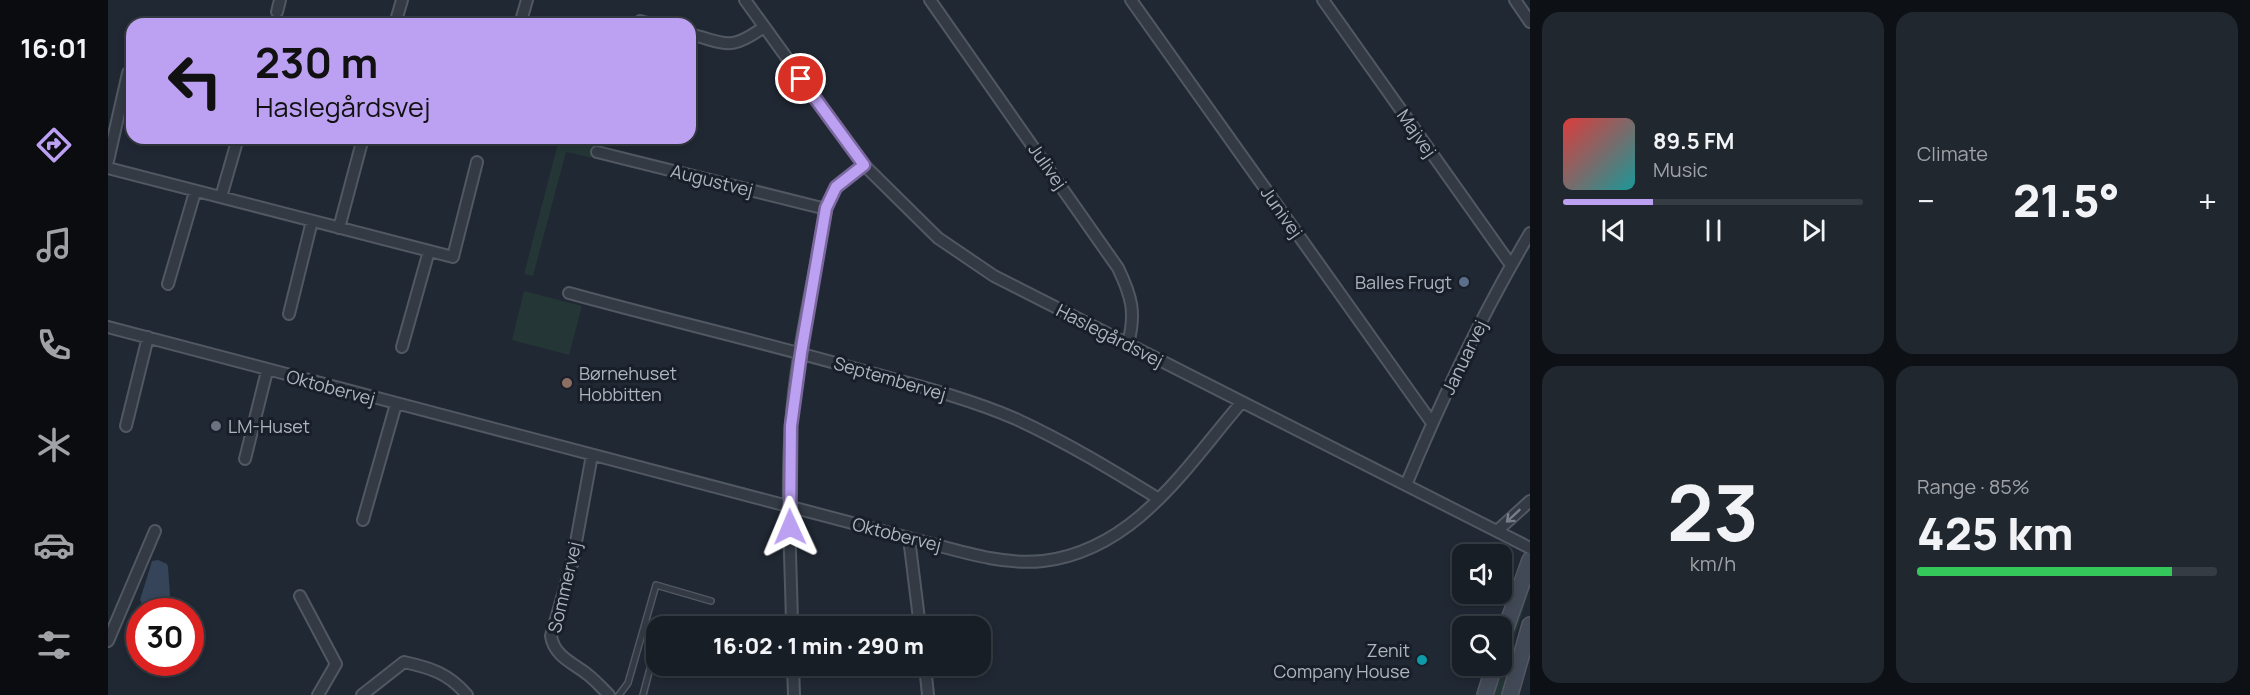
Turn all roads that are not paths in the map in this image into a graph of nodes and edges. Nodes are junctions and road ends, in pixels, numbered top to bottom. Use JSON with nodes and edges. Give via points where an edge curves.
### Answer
{"nodes":[{"id":1,"x":280,"y":0,"type":"edge"},
{"id":2,"x":402,"y":0,"type":"edge"},
{"id":3,"x":527,"y":0,"type":"edge"},
{"id":4,"x":745,"y":0,"type":"edge"},
{"id":5,"x":930,"y":0,"type":"edge"},
{"id":6,"x":1131,"y":0,"type":"edge"},
{"id":7,"x":1323,"y":0,"type":"edge"},
{"id":8,"x":1515,"y":0,"type":"edge"},
{"id":9,"x":277,"y":12,"type":"dead end"},
{"id":10,"x":397,"y":18,"type":"edge"},
{"id":11,"x":522,"y":18,"type":"edge"},
{"id":12,"x":1530,"y":22,"type":"edge"},
{"id":13,"x":764,"y":27,"type":"junction"},
{"id":14,"x":696,"y":35,"type":"edge"},
{"id":15,"x":126,"y":82,"type":"edge"},
{"id":16,"x":236,"y":144,"type":"edge"},
{"id":17,"x":361,"y":144,"type":"edge"},
{"id":18,"x":597,"y":152,"type":"dead end"},
{"id":19,"x":108,"y":161,"type":"edge"},
{"id":20,"x":477,"y":162,"type":"dead end"},
{"id":21,"x":864,"y":165,"type":"junction"},
{"id":22,"x":108,"y":168,"type":"edge"},
{"id":23,"x":195,"y":192,"type":"junction"},
{"id":24,"x":221,"y":197,"type":"junction"},
{"id":25,"x":826,"y":208,"type":"junction"},
{"id":26,"x":312,"y":221,"type":"junction"},
{"id":27,"x":339,"y":228,"type":"junction"},
{"id":28,"x":1530,"y":233,"type":"edge"},
{"id":29,"x":429,"y":251,"type":"junction"},
{"id":30,"x":1511,"y":265,"type":"junction"},
{"id":31,"x":168,"y":284,"type":"dead end"},
{"id":32,"x":569,"y":293,"type":"dead end"},
{"id":33,"x":289,"y":314,"type":"dead end"},
{"id":34,"x":108,"y":327,"type":"edge"},
{"id":35,"x":148,"y":337,"type":"junction"},
{"id":36,"x":1128,"y":344,"type":"junction"},
{"id":37,"x":402,"y":347,"type":"dead end"},
{"id":38,"x":801,"y":353,"type":"junction"},
{"id":39,"x":267,"y":370,"type":"junction"},
{"id":40,"x":1241,"y":403,"type":"junction"},
{"id":41,"x":396,"y":404,"type":"junction"},
{"id":42,"x":1432,"y":423,"type":"junction"},
{"id":43,"x":126,"y":426,"type":"dead end"},
{"id":44,"x":592,"y":455,"type":"junction"},
{"id":45,"x":245,"y":459,"type":"dead end"},
{"id":46,"x":1406,"y":485,"type":"junction"},
{"id":47,"x":1159,"y":499,"type":"junction"},
{"id":48,"x":1530,"y":501,"type":"edge"},
{"id":49,"x":790,"y":507,"type":"junction"},
{"id":50,"x":363,"y":520,"type":"dead end"},
{"id":51,"x":155,"y":531,"type":"dead end"},
{"id":52,"x":1497,"y":531,"type":"junction"},
{"id":53,"x":909,"y":538,"type":"junction"},
{"id":54,"x":1530,"y":548,"type":"edge"},
{"id":55,"x":1530,"y":560,"type":"edge"},
{"id":56,"x":300,"y":596,"type":"dead end"},
{"id":57,"x":711,"y":601,"type":"dead end"},
{"id":58,"x":792,"y":616,"type":"edge"},
{"id":59,"x":919,"y":616,"type":"edge"},
{"id":60,"x":1510,"y":616,"type":"edge"},
{"id":61,"x":1530,"y":625,"type":"edge"},
{"id":62,"x":108,"y":641,"type":"edge"},
{"id":63,"x":648,"y":676,"type":"edge"},
{"id":64,"x":793,"y":676,"type":"edge"},
{"id":65,"x":926,"y":676,"type":"edge"},
{"id":66,"x":1491,"y":676,"type":"edge"},
{"id":67,"x":318,"y":695,"type":"edge"},
{"id":68,"x":362,"y":695,"type":"edge"},
{"id":69,"x":467,"y":695,"type":"edge"},
{"id":70,"x":609,"y":695,"type":"edge"},
{"id":71,"x":619,"y":695,"type":"edge"},
{"id":72,"x":643,"y":695,"type":"edge"},
{"id":73,"x":794,"y":695,"type":"edge"},
{"id":74,"x":928,"y":695,"type":"edge"},
{"id":75,"x":1485,"y":695,"type":"edge"},
{"id":76,"x":1509,"y":695,"type":"edge"}],
"edges":[{"from":1,"to":9,"type":"street"},
{"from":2,"to":10,"type":"street"},
{"from":3,"to":11,"type":"street"},
{"from":4,"to":13,"type":"street","name":"Haslegårdsvej"},
{"from":5,"to":36,"type":"street","name":"Julivej","via":[[1118,268],[1133,313]]},
{"from":6,"to":42,"type":"street","name":"Junivej"},
{"from":7,"to":30,"type":"street","name":"Majvej"},
{"from":8,"to":12,"type":"street"},
{"from":13,"to":14,"type":"street","via":[[735,44]]},
{"from":13,"to":21,"type":"street","name":"Haslegårdsvej"},
{"from":15,"to":19,"type":"street"},
{"from":16,"to":24,"type":"street"},
{"from":17,"to":27,"type":"street"},
{"from":18,"to":25,"type":"street","name":"Augustvej"},
{"from":20,"to":29,"type":"street","via":[[453,257]]},
{"from":21,"to":25,"type":"street","via":[[836,187]]},
{"from":21,"to":36,"type":"street","name":"Haslegårdsvej","via":[[938,238],[994,276]]},
{"from":22,"to":23,"type":"street"},
{"from":23,"to":24,"type":"street"},
{"from":23,"to":31,"type":"street"},
{"from":24,"to":26,"type":"street"},
{"from":25,"to":38,"type":"street"},
{"from":26,"to":27,"type":"street"},
{"from":26,"to":33,"type":"street"},
{"from":27,"to":29,"type":"street"},
{"from":28,"to":30,"type":"street","name":"Januarvej"},
{"from":29,"to":37,"type":"street"},
{"from":30,"to":42,"type":"street","name":"Januarvej"},
{"from":32,"to":38,"type":"street","name":"Septembervej"},
{"from":34,"to":35,"type":"street","name":"Oktobervej"},
{"from":35,"to":39,"type":"street","name":"Oktobervej"},
{"from":35,"to":43,"type":"street"},
{"from":36,"to":40,"type":"street","name":"Haslegårdsvej"},
{"from":38,"to":47,"type":"street","name":"Septembervej","via":[[949,394],[1014,419],[1094,458]]},
{"from":38,"to":49,"type":"street","via":[[791,426]]},
{"from":39,"to":41,"type":"street","name":"Oktobervej"},
{"from":39,"to":45,"type":"street","name":"Oktobervej"},
{"from":40,"to":46,"type":"street","name":"Haslegårdsvej"},
{"from":40,"to":47,"type":"street","name":"Oktobervej"},
{"from":41,"to":44,"type":"street","name":"Oktobervej"},
{"from":41,"to":50,"type":"street","name":"Oktobervej"},
{"from":42,"to":46,"type":"street","name":"Januarvej"},
{"from":44,"to":49,"type":"street","name":"Oktobervej"},
{"from":44,"to":70,"type":"street","name":"Sommervej","via":[[572,564],[552,636],[562,656]]},
{"from":46,"to":52,"type":"street","name":"Haslegårdsvej"},
{"from":47,"to":53,"type":"street","name":"Oktobervej","via":[[1111,538],[1043,561],[986,557]]},
{"from":48,"to":52,"type":"street","one_way":true},
{"from":49,"to":53,"type":"street","name":"Oktobervej"},
{"from":49,"to":58,"type":"street"},
{"from":51,"to":62,"type":"street"},
{"from":52,"to":54,"type":"street","name":"Haslegårdsvej"},
{"from":53,"to":59,"type":"street"},
{"from":55,"to":60,"type":"main road"},
{"from":56,"to":67,"type":"street","via":[[336,664]]},
{"from":57,"to":71,"type":"lane","via":[[656,585],[628,683]]},
{"from":61,"to":76,"type":"main road"},
{"from":63,"to":72,"type":"lane"},
{"from":64,"to":73,"type":"street"},
{"from":65,"to":74,"type":"street"},
{"from":66,"to":75,"type":"main road"},
{"from":68,"to":69,"type":"street","via":[[404,662],[426,667],[454,681]]}]}
